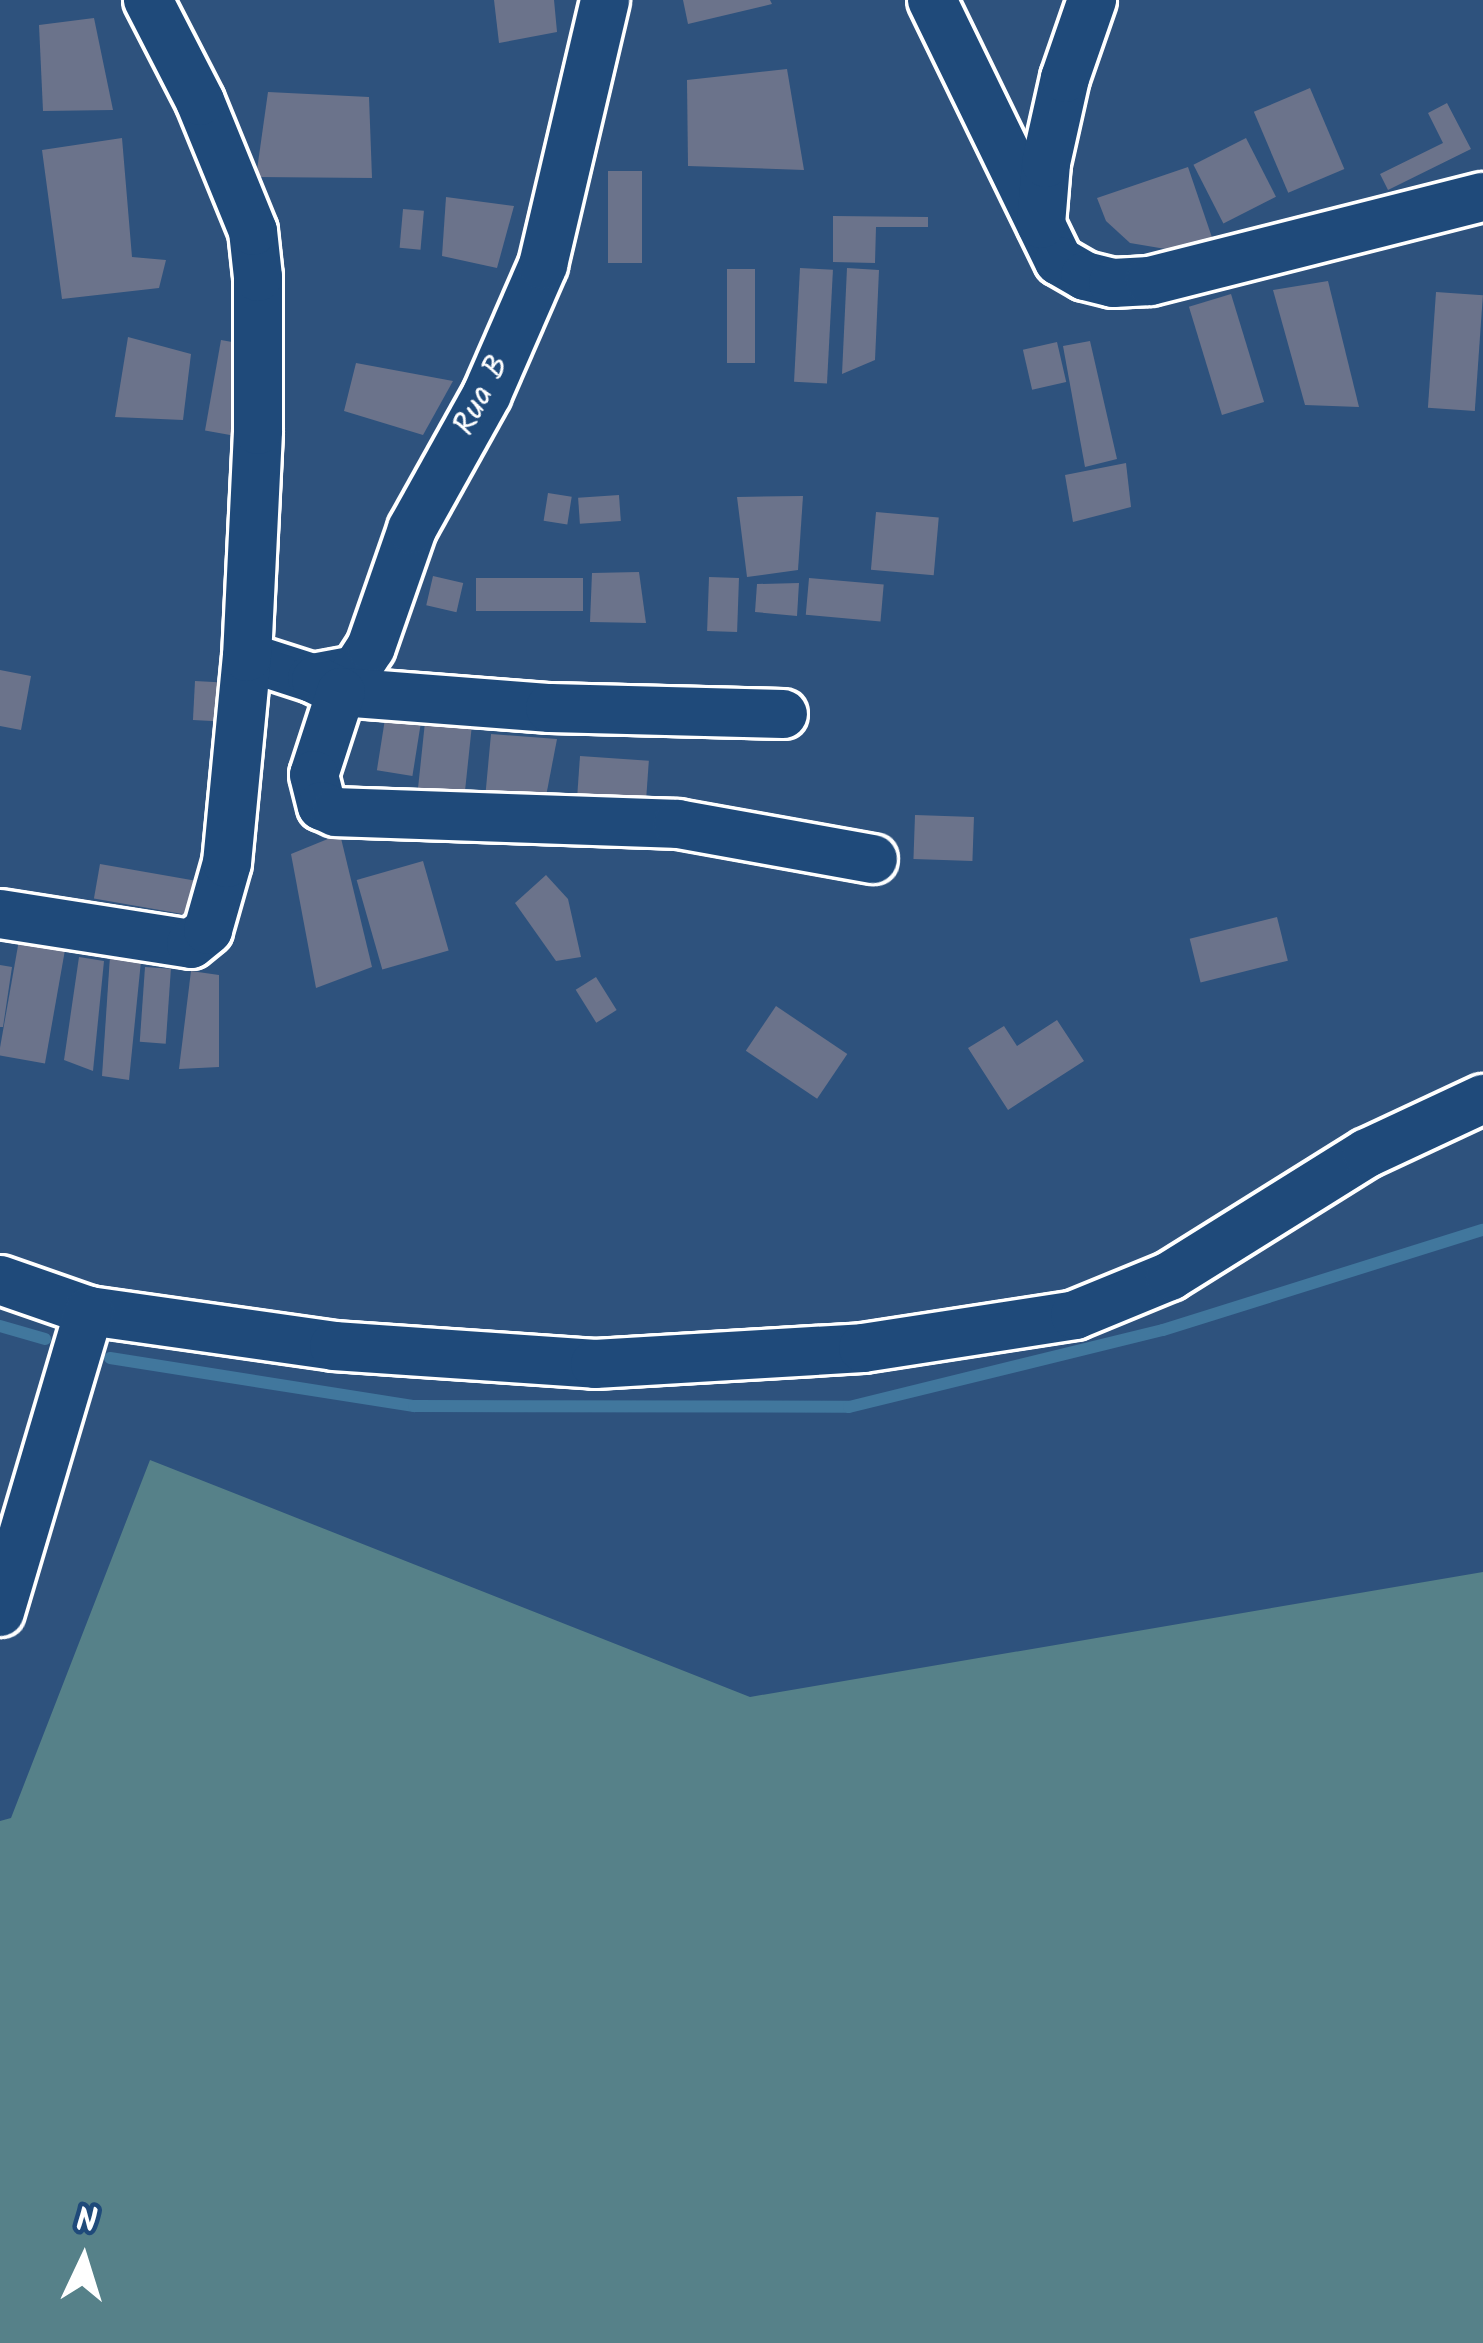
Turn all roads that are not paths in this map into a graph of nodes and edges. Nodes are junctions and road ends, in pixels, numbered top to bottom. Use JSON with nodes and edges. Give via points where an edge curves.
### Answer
{"nodes":[{"id":1,"x":148,"y":0,"type":"edge"},
{"id":2,"x":605,"y":0,"type":"edge"},
{"id":3,"x":932,"y":0,"type":"edge"},
{"id":4,"x":1092,"y":0,"type":"edge"},
{"id":5,"x":1483,"y":197,"type":"edge"},
{"id":6,"x":1041,"y":224,"type":"junction"},
{"id":7,"x":248,"y":656,"type":"junction"},
{"id":8,"x":326,"y":685,"type":"junction"},
{"id":9,"x":783,"y":714,"type":"dead end"},
{"id":10,"x":873,"y":859,"type":"dead end"},
{"id":11,"x":0,"y":914,"type":"edge"},
{"id":12,"x":1483,"y":1099,"type":"edge"},
{"id":13,"x":0,"y":1280,"type":"edge"},
{"id":14,"x":88,"y":1310,"type":"junction"},
{"id":15,"x":0,"y":1612,"type":"edge"}],
"edges":[{"from":1,"to":7,"type":"street","via":[[253,231],[258,430]]},
{"from":2,"to":8,"type":"street","name":"Rua B","via":[[543,265],[497,373],[412,529],[371,647],[356,670]]},
{"from":3,"to":6,"type":"street"},
{"from":4,"to":6,"type":"street","via":[[1065,78]]},
{"from":5,"to":6,"type":"street","via":[[1266,255],[1113,284],[1059,261]]},
{"from":7,"to":8,"type":"street"},
{"from":7,"to":11,"type":"street","via":[[226,863],[205,935],[172,944]]},
{"from":8,"to":9,"type":"street","via":[[550,708]]},
{"from":8,"to":10,"type":"street","via":[[314,775],[322,806],[336,812],[678,824]]},
{"from":12,"to":14,"type":"street","via":[[1367,1153],[1170,1276],[1075,1315],[863,1348],[595,1364],[334,1346]]},
{"from":13,"to":14,"type":"street"},
{"from":14,"to":15,"type":"street"}]}
